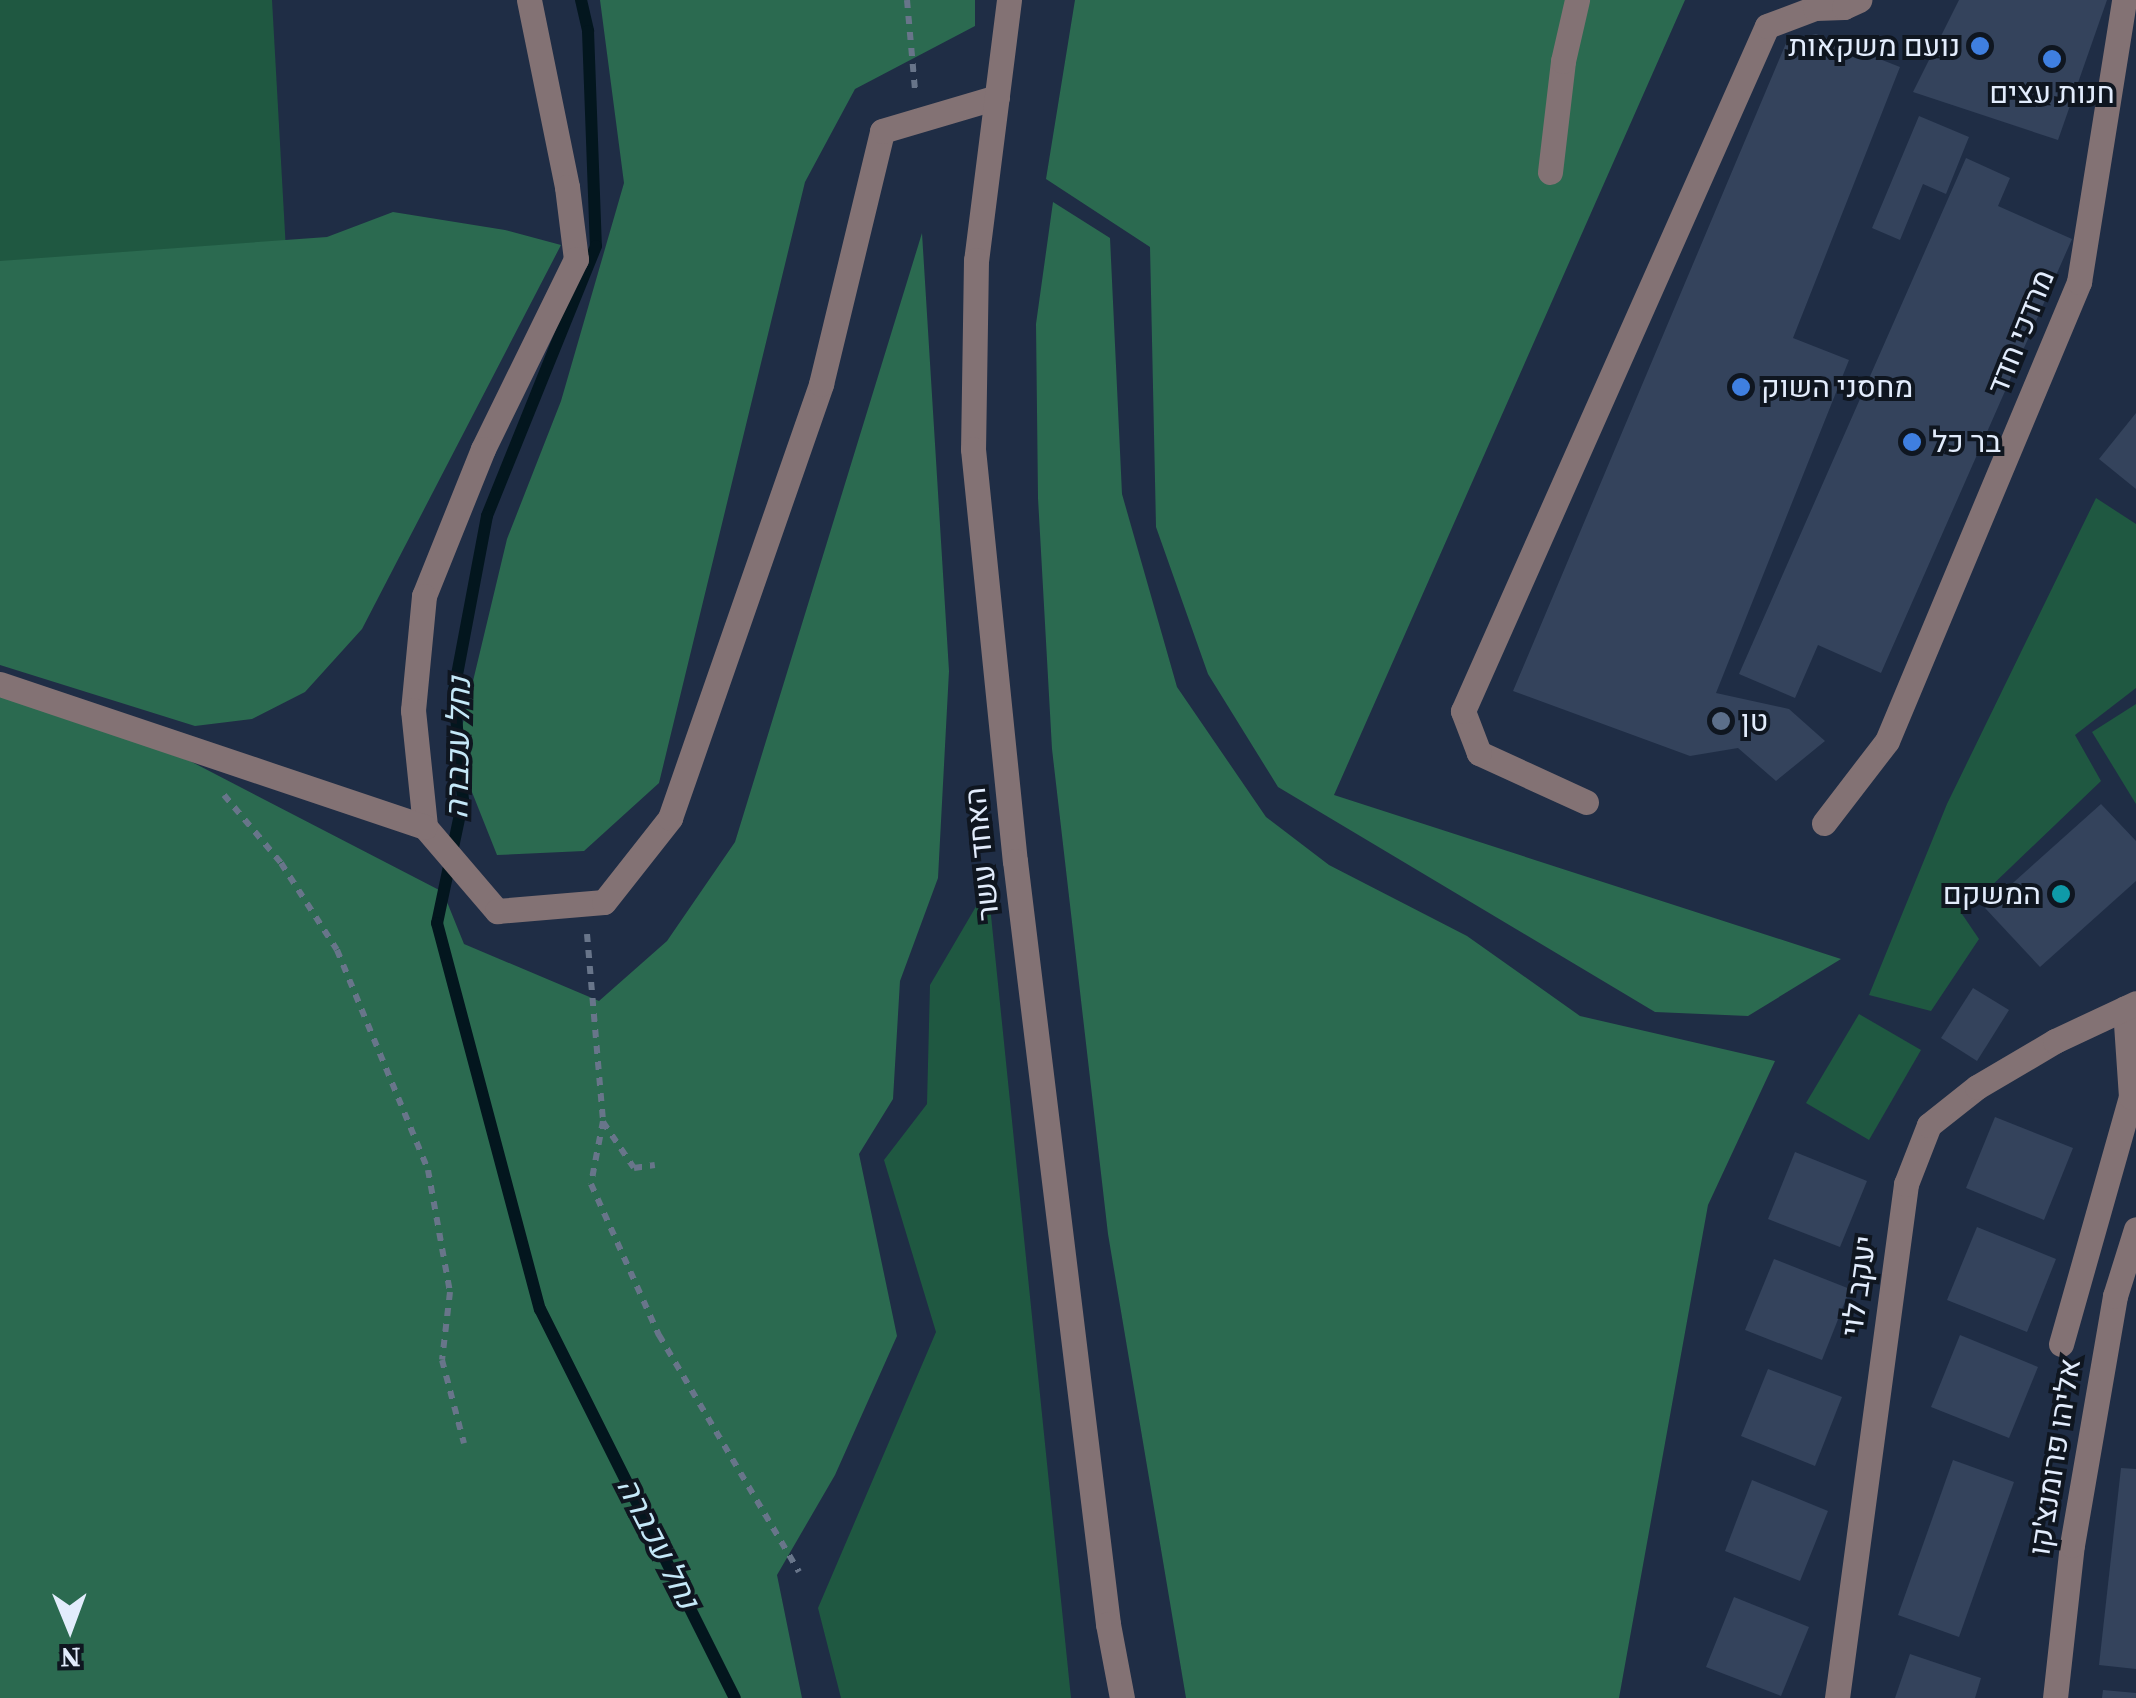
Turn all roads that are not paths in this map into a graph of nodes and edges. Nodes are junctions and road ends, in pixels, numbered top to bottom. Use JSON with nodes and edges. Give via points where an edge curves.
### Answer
{"nodes":[{"id":1,"x":529,"y":0,"type":"edge"},
{"id":2,"x":1009,"y":0,"type":"edge"},
{"id":3,"x":1577,"y":0,"type":"edge"},
{"id":4,"x":1859,"y":0,"type":"edge"},
{"id":5,"x":2124,"y":0,"type":"edge"},
{"id":6,"x":1766,"y":13,"type":"edge"},
{"id":7,"x":998,"y":97,"type":"junction"},
{"id":8,"x":1550,"y":172,"type":"dead end"},
{"id":9,"x":0,"y":684,"type":"edge"},
{"id":10,"x":1586,"y":802,"type":"dead end"},
{"id":11,"x":1824,"y":823,"type":"dead end"},
{"id":12,"x":426,"y":829,"type":"junction"},
{"id":13,"x":2131,"y":1005,"type":"edge"},
{"id":14,"x":2136,"y":1229,"type":"edge"},
{"id":15,"x":2061,"y":1344,"type":"dead end"},
{"id":16,"x":1122,"y":1698,"type":"edge"},
{"id":17,"x":1837,"y":1698,"type":"edge"},
{"id":18,"x":2055,"y":1698,"type":"edge"}],
"edges":[{"from":1,"to":12,"type":"street","via":[[576,259],[482,449],[424,596],[413,710]]},
{"from":2,"to":7,"type":"street","name":"האחד עשר"},
{"from":3,"to":8,"type":"street"},
{"from":4,"to":6,"type":"street"},
{"from":5,"to":11,"type":"street","name":"מרדכי חדד","via":[[2079,282],[1887,741]]},
{"from":6,"to":10,"type":"street","via":[[1463,711],[1478,753]]},
{"from":7,"to":12,"type":"street","via":[[882,131],[821,384],[670,818],[604,902],[497,911]]},
{"from":7,"to":16,"type":"street","name":"האחד עשר","via":[[976,260],[973,449],[1015,861]]},
{"from":9,"to":12,"type":"street"},
{"from":13,"to":15,"type":"street","via":[[2131,1096]]},
{"from":13,"to":17,"type":"street","name":"יעקב לוי","via":[[1977,1087],[1929,1125],[1906,1184]]},
{"from":14,"to":18,"type":"street","name":"אליהו פרומנצ'קו","via":[[2115,1296],[2072,1545]]}]}
